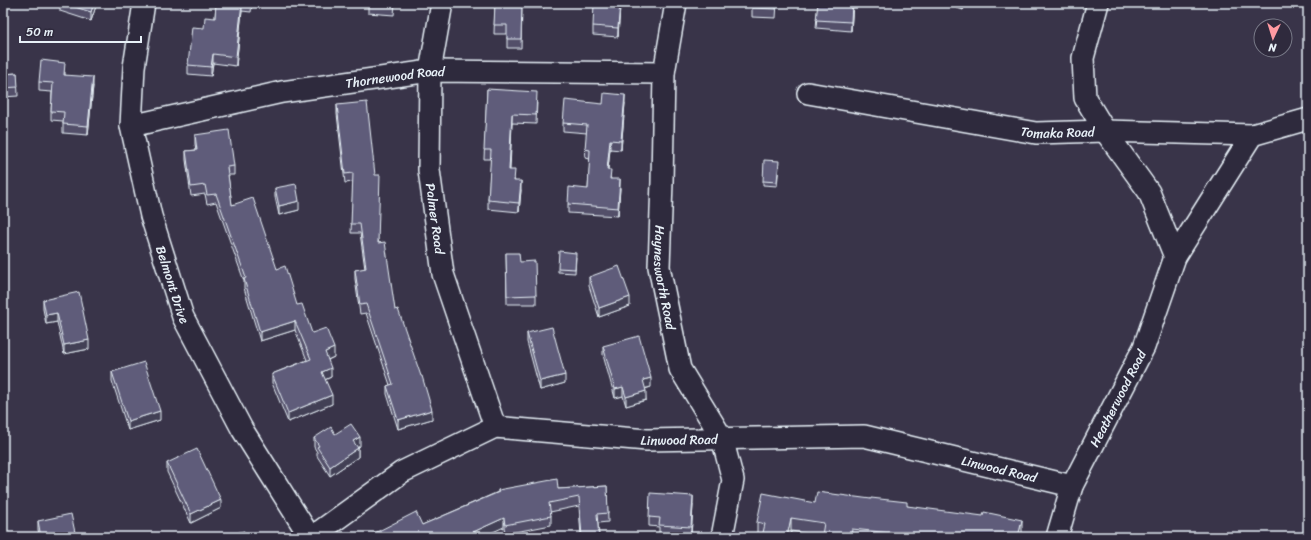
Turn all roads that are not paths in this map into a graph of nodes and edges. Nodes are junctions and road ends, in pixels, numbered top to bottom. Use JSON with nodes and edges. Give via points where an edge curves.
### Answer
{"nodes":[{"id":1,"x":144,"y":3,"type":"edge"},
{"id":2,"x":442,"y":3,"type":"edge"},
{"id":3,"x":676,"y":3,"type":"edge"},
{"id":4,"x":1098,"y":3,"type":"edge"},
{"id":5,"x":430,"y":71,"type":"junction"},
{"id":6,"x":664,"y":73,"type":"junction"},
{"id":7,"x":808,"y":92,"type":"dead end"},
{"id":8,"x":1308,"y":119,"type":"edge"},
{"id":9,"x":131,"y":126,"type":"junction"},
{"id":10,"x":1105,"y":131,"type":"junction"},
{"id":11,"x":1252,"y":135,"type":"junction"},
{"id":12,"x":1175,"y":257,"type":"junction"},
{"id":13,"x":495,"y":427,"type":"junction"},
{"id":14,"x":722,"y":438,"type":"junction"},
{"id":15,"x":1072,"y":486,"type":"junction"},
{"id":16,"x":311,"y":537,"type":"edge"},
{"id":17,"x":722,"y":537,"type":"edge"},
{"id":18,"x":1057,"y":537,"type":"edge"}],
"edges":[{"from":1,"to":9,"type":"street","name":"Belmont Drive","via":[[134,67]]},
{"from":2,"to":5,"type":"street","name":"Palmer Road"},
{"from":3,"to":6,"type":"street","name":"Haynesworth Road"},
{"from":4,"to":10,"type":"street","via":[[1083,58],[1085,98]]},
{"from":5,"to":6,"type":"street","name":"Thornewood Road"},
{"from":5,"to":9,"type":"street","name":"Thornewood Road","via":[[282,92]]},
{"from":5,"to":13,"type":"street","name":"Palmer Road","via":[[429,170],[443,274]]},
{"from":6,"to":14,"type":"street","name":"Haynesworth Road","via":[[659,267],[680,369]]},
{"from":7,"to":10,"type":"street","name":"Tomaka Road","via":[[1036,132]]},
{"from":8,"to":11,"type":"street","name":"Tomaka Road"},
{"from":9,"to":16,"type":"street","name":"Belmont Drive","via":[[151,216],[183,317],[242,429]]},
{"from":10,"to":11,"type":"street","name":"Tomaka Road"},
{"from":10,"to":12,"type":"street","via":[[1149,192]]},
{"from":11,"to":12,"type":"street","name":"Heatherwood Road"},
{"from":12,"to":15,"type":"street","name":"Heatherwood Road","via":[[1144,346]]},
{"from":13,"to":14,"type":"street","name":"Linwood Road","via":[[647,440]]},
{"from":13,"to":16,"type":"street","via":[[402,472]]},
{"from":14,"to":15,"type":"street","name":"Linwood Road","via":[[864,436]]},
{"from":14,"to":17,"type":"street","name":"Haynesworth Road","via":[[733,480]]},
{"from":15,"to":18,"type":"street","name":"Heatherwood Road"}]}
